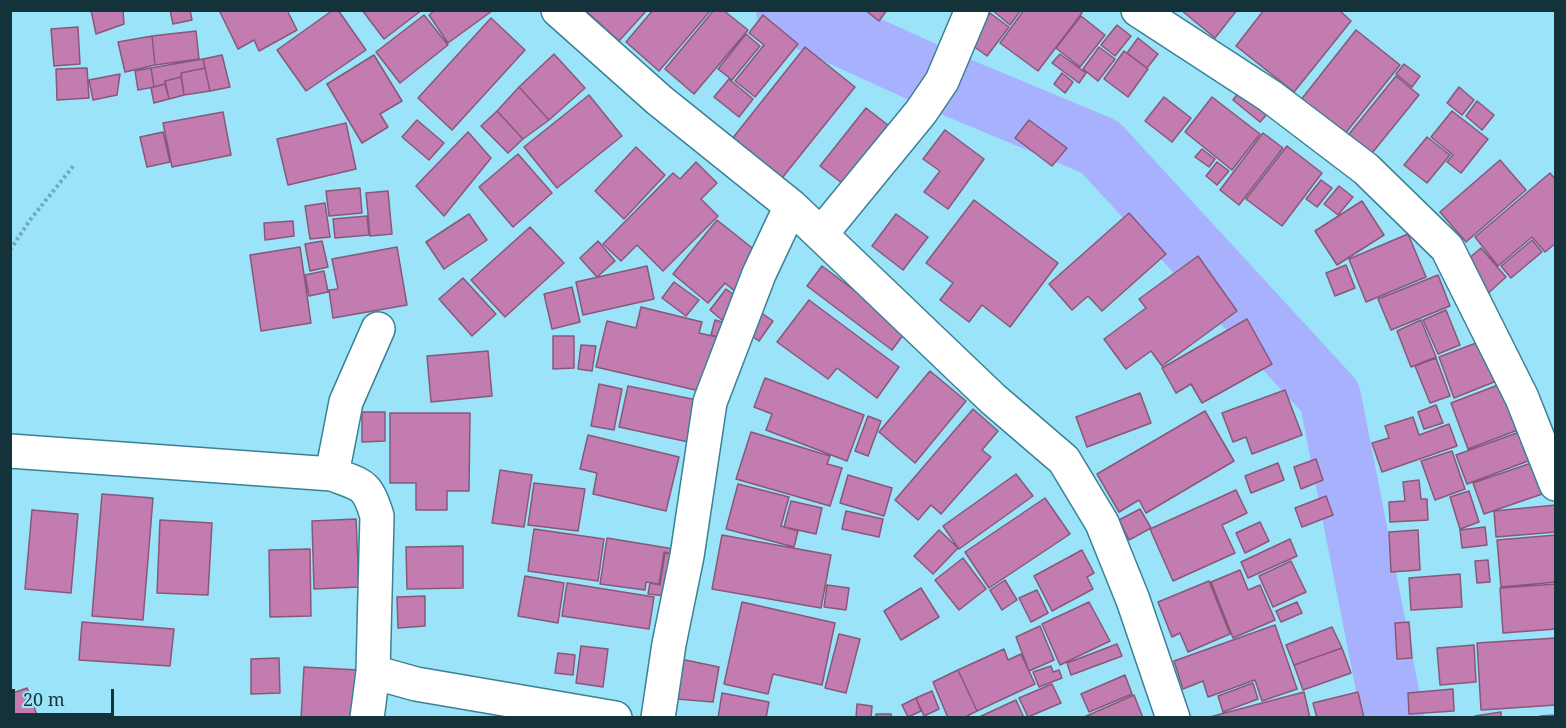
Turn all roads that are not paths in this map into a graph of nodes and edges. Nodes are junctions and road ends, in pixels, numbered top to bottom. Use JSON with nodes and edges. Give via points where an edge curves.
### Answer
{"nodes":[{"id":1,"x":558,"y":10,"type":"edge"},
{"id":2,"x":972,"y":10,"type":"edge"},
{"id":3,"x":1138,"y":10,"type":"edge"},
{"id":4,"x":791,"y":206,"type":"junction"},
{"id":5,"x":821,"y":234,"type":"junction"},
{"id":6,"x":378,"y":329,"type":"dead end"},
{"id":7,"x":10,"y":452,"type":"edge"},
{"id":8,"x":332,"y":474,"type":"junction"},
{"id":9,"x":1556,"y":484,"type":"edge"},
{"id":10,"x":373,"y":672,"type":"junction"},
{"id":11,"x":367,"y":717,"type":"edge"},
{"id":12,"x":615,"y":717,"type":"edge"},
{"id":13,"x":658,"y":717,"type":"edge"},
{"id":14,"x":1173,"y":717,"type":"edge"}],
"edges":[{"from":1,"to":4,"type":"street","via":[[659,100]]},
{"from":2,"to":5,"type":"street","via":[[942,81],[927,104]]},
{"from":3,"to":9,"type":"street","via":[[1270,96],[1366,169],[1447,248],[1522,398]]},
{"from":4,"to":5,"type":"street"},
{"from":4,"to":13,"type":"street","via":[[759,274],[710,402]]},
{"from":5,"to":14,"type":"street","via":[[993,399],[1064,460],[1102,523]]},
{"from":6,"to":8,"type":"street","via":[[346,402]]},
{"from":7,"to":8,"type":"street"},
{"from":8,"to":10,"type":"street","via":[[370,493],[377,516]]},
{"from":10,"to":11,"type":"street"},
{"from":10,"to":12,"type":"street","via":[[416,684]]}]}
